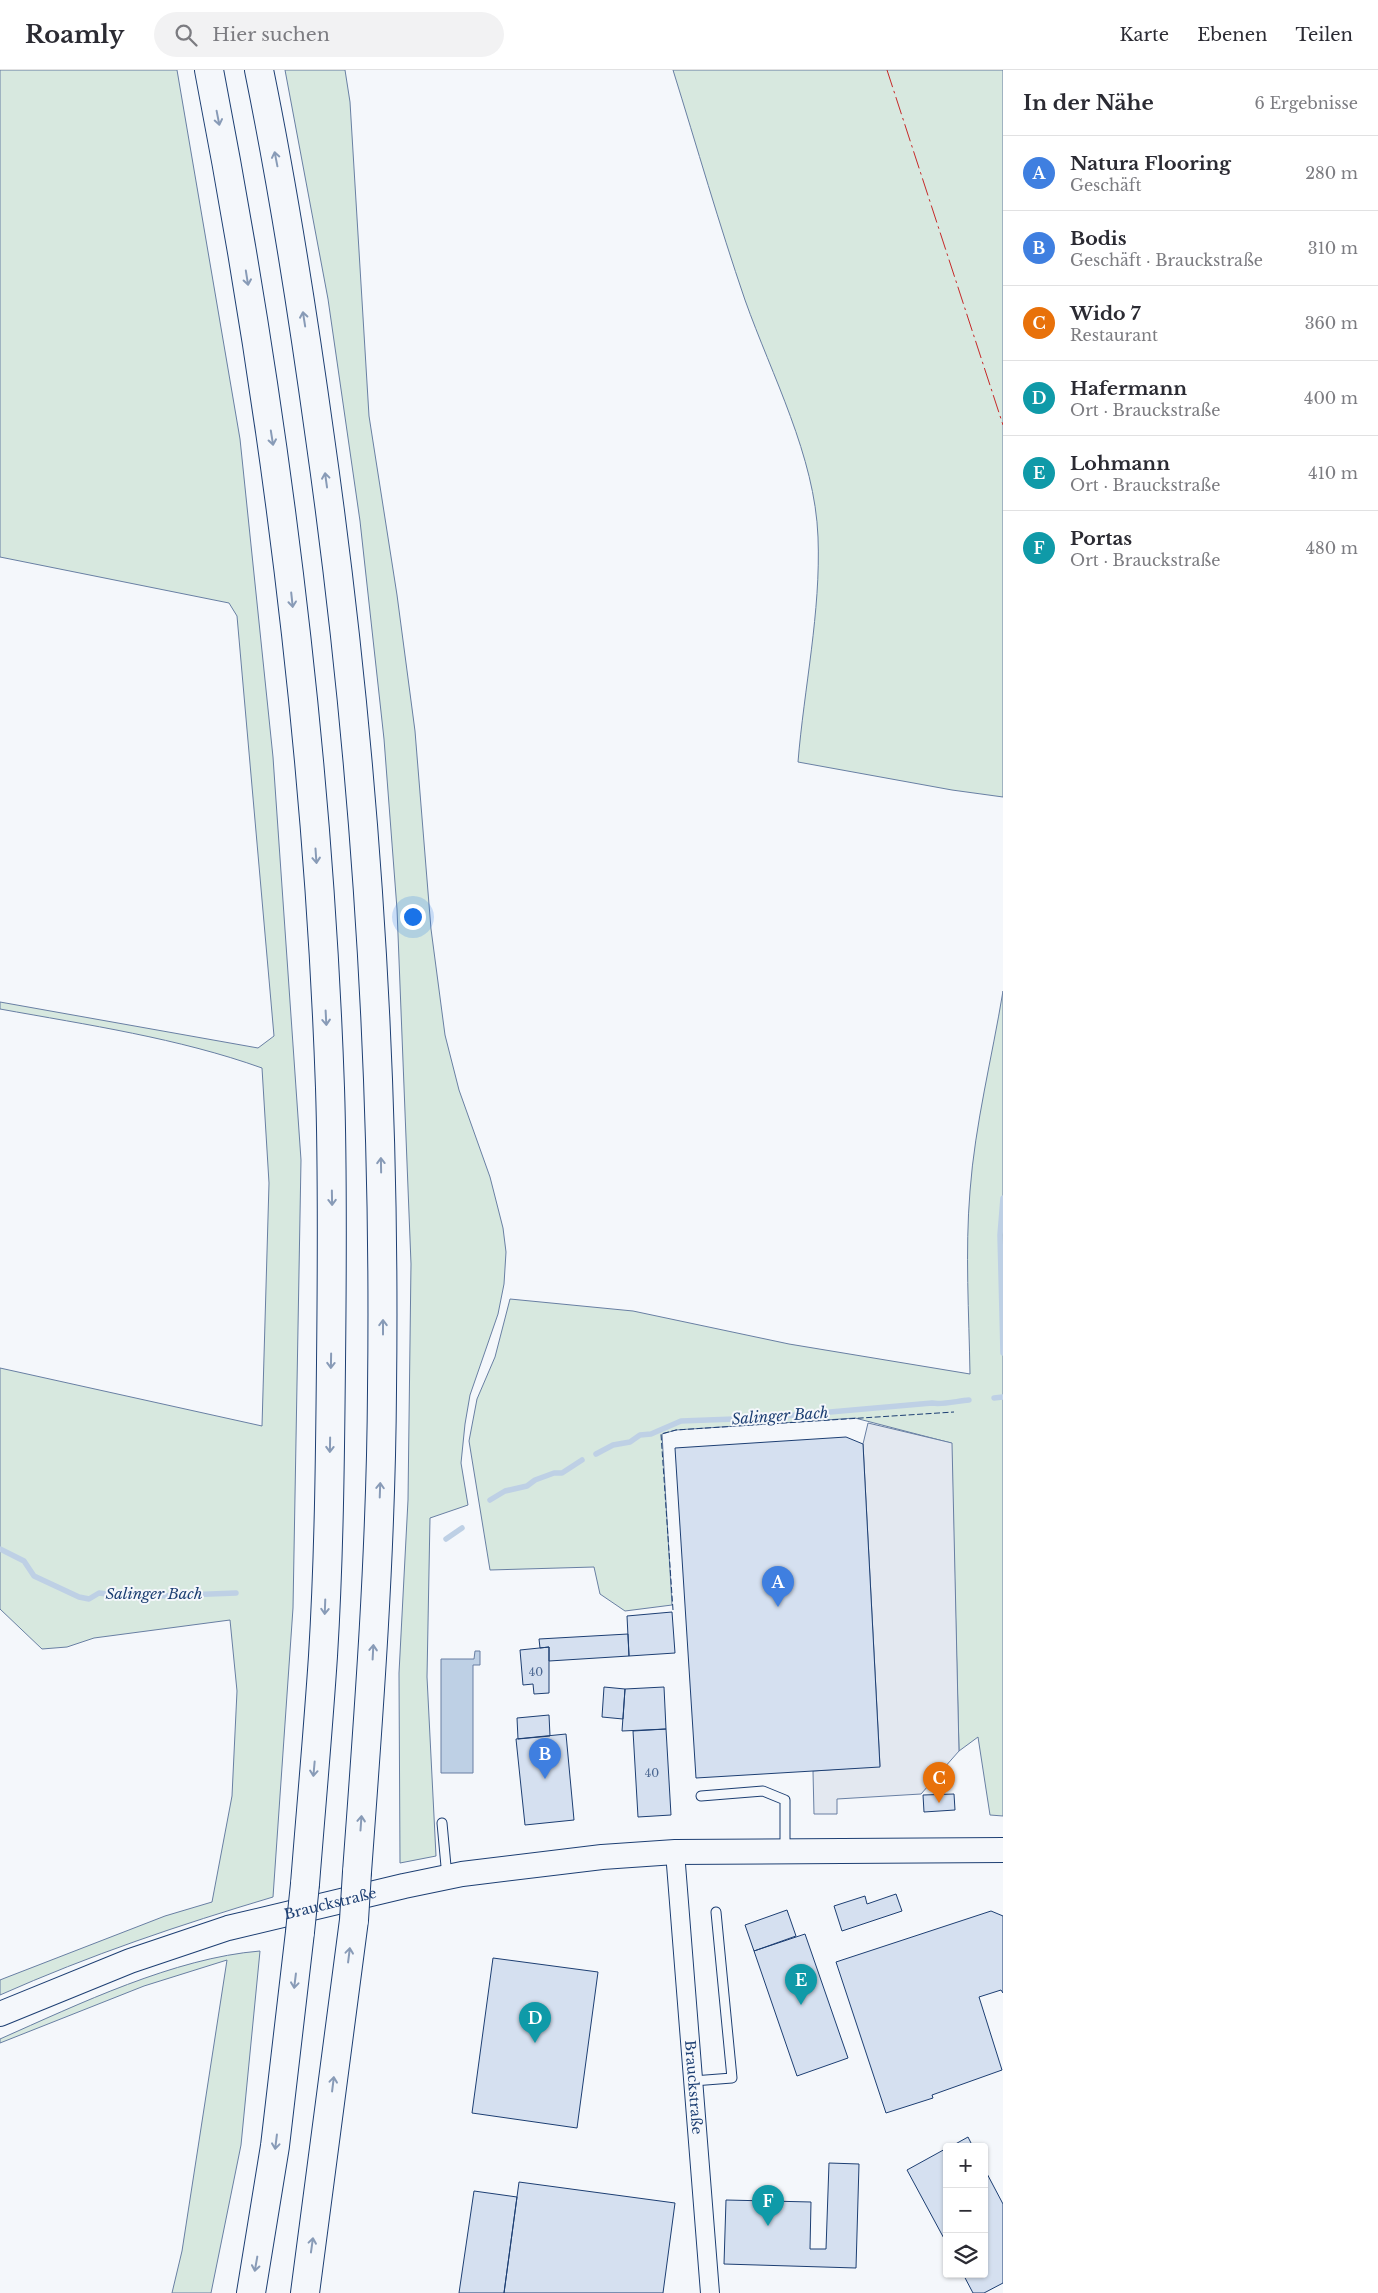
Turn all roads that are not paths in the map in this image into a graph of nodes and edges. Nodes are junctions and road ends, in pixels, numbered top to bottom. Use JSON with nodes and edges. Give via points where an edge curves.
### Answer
{"nodes":[{"id":1,"x":209,"y":70,"type":"edge"},
{"id":2,"x":259,"y":70,"type":"edge"},
{"id":3,"x":701,"y":1796,"type":"dead end"},
{"id":4,"x":442,"y":1823,"type":"dead end"},
{"id":5,"x":1003,"y":1850,"type":"edge"},
{"id":6,"x":785,"y":1851,"type":"junction"},
{"id":7,"x":675,"y":1852,"type":"junction"},
{"id":8,"x":447,"y":1877,"type":"junction"},
{"id":9,"x":716,"y":1912,"type":"dead end"},
{"id":10,"x":0,"y":2014,"type":"edge"},
{"id":11,"x":693,"y":2081,"type":"junction"},
{"id":12,"x":251,"y":2293,"type":"edge"},
{"id":13,"x":305,"y":2293,"type":"edge"},
{"id":14,"x":710,"y":2293,"type":"edge"}],
"edges":[{"from":1,"to":12,"type":"highway","one_way":true,"bridge":true,"via":[[245,265],[289,571],[308,753],[327,1027],[332,1231],[329,1522],[323,1655],[300,1932],[275,2146]]},
{"from":13,"to":2,"type":"highway","one_way":true,"bridge":true,"via":[[354,1920],[373,1662],[382,1393],[383,1234],[372,935],[359,754],[340,575],[286,209]]},
{"from":3,"to":6,"type":"lane","via":[[763,1791],[785,1800]]},
{"from":4,"to":8,"type":"lane"},
{"from":5,"to":6,"type":"street","name":"Brauckstraße"},
{"from":6,"to":7,"type":"street","name":"Brauckstraße"},
{"from":7,"to":8,"type":"street","name":"Brauckstraße","via":[[519,1866]]},
{"from":7,"to":11,"type":"street","name":"Brauckstraße"},
{"from":8,"to":10,"type":"street","name":"Brauckstraße","via":[[228,1928],[130,1961]]},
{"from":9,"to":11,"type":"lane","via":[[732,2078]]},
{"from":11,"to":14,"type":"street","name":"Brauckstraße"}]}
